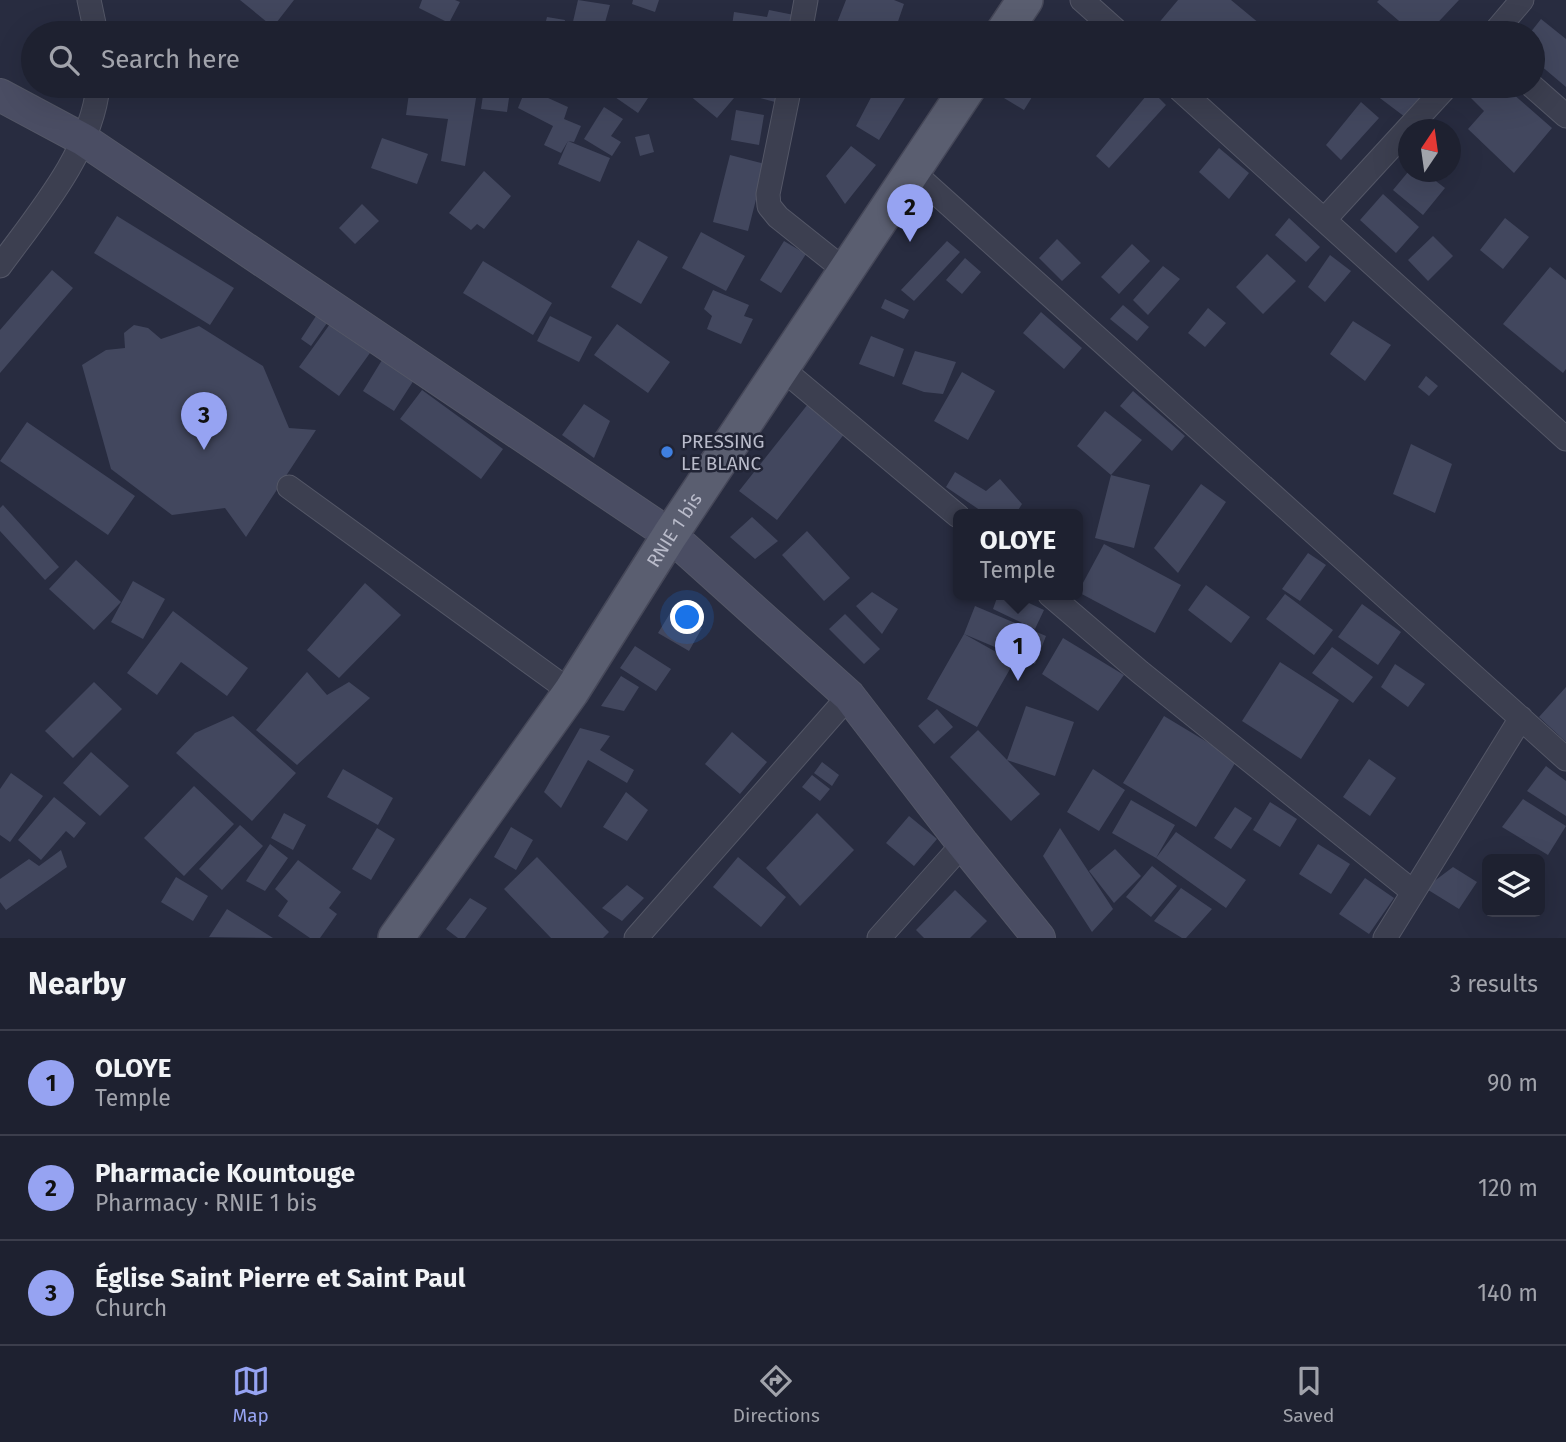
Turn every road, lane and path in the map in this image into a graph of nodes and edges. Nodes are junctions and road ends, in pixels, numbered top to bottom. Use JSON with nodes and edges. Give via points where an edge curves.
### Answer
{"nodes":[{"id":1,"x":89,"y":0,"type":"edge"},
{"id":2,"x":806,"y":0,"type":"edge"},
{"id":3,"x":1025,"y":0,"type":"edge"},
{"id":4,"x":1082,"y":0,"type":"edge"},
{"id":5,"x":1522,"y":0,"type":"edge"},
{"id":6,"x":93,"y":21,"type":"edge"},
{"id":7,"x":802,"y":21,"type":"edge"},
{"id":8,"x":1011,"y":21,"type":"edge"},
{"id":9,"x":1105,"y":21,"type":"edge"},
{"id":10,"x":1504,"y":21,"type":"edge"},
{"id":11,"x":0,"y":95,"type":"edge"},
{"id":12,"x":1545,"y":97,"type":"edge"},
{"id":13,"x":97,"y":98,"type":"edge"},
{"id":14,"x":788,"y":98,"type":"edge"},
{"id":15,"x":962,"y":98,"type":"edge"},
{"id":16,"x":1189,"y":98,"type":"edge"},
{"id":17,"x":1436,"y":98,"type":"edge"},
{"id":18,"x":1566,"y":116,"type":"edge"},
{"id":19,"x":84,"y":140,"type":"junction"},
{"id":20,"x":913,"y":172,"type":"junction"},
{"id":21,"x":1324,"y":220,"type":"junction"},
{"id":22,"x":0,"y":266,"type":"edge"},
{"id":23,"x":847,"y":272,"type":"junction"},
{"id":24,"x":780,"y":367,"type":"junction"},
{"id":25,"x":1566,"y":439,"type":"edge"},
{"id":26,"x":289,"y":487,"type":"dead end"},
{"id":27,"x":953,"y":512,"type":"edge"},
{"id":28,"x":670,"y":535,"type":"junction"},
{"id":29,"x":1057,"y":600,"type":"edge"},
{"id":30,"x":571,"y":692,"type":"junction"},
{"id":31,"x":849,"y":696,"type":"junction"},
{"id":32,"x":1521,"y":718,"type":"junction"},
{"id":33,"x":1566,"y":759,"type":"edge"},
{"id":34,"x":962,"y":844,"type":"junction"},
{"id":35,"x":1412,"y":891,"type":"junction"},
{"id":36,"x":396,"y":938,"type":"edge"},
{"id":37,"x":636,"y":938,"type":"edge"},
{"id":38,"x":879,"y":938,"type":"edge"},
{"id":39,"x":1039,"y":938,"type":"edge"},
{"id":40,"x":1385,"y":938,"type":"edge"}],
"edges":[{"from":1,"to":6,"type":"street"},
{"from":2,"to":7,"type":"street"},
{"from":3,"to":8,"type":"main road"},
{"from":4,"to":9,"type":"street"},
{"from":5,"to":10,"type":"street"},
{"from":11,"to":19,"type":"street"},
{"from":12,"to":18,"type":"street"},
{"from":13,"to":19,"type":"street"},
{"from":14,"to":23,"type":"street","via":[[769,206]]},
{"from":15,"to":20,"type":"main road","name":"RNIE 1 bis"},
{"from":16,"to":21,"type":"street"},
{"from":17,"to":21,"type":"street"},
{"from":19,"to":22,"type":"street"},
{"from":19,"to":28,"type":"street"},
{"from":20,"to":23,"type":"main road","name":"RNIE 1 bis"},
{"from":20,"to":32,"type":"street"},
{"from":21,"to":25,"type":"street"},
{"from":23,"to":24,"type":"main road","name":"RNIE 1 bis"},
{"from":24,"to":27,"type":"street"},
{"from":24,"to":28,"type":"main road","name":"RNIE 1 bis"},
{"from":26,"to":30,"type":"street"},
{"from":28,"to":30,"type":"main road","name":"RNIE 1 bis"},
{"from":28,"to":31,"type":"street"},
{"from":29,"to":35,"type":"street"},
{"from":30,"to":36,"type":"main road","name":"RNIE 1 bis"},
{"from":31,"to":34,"type":"street"},
{"from":31,"to":37,"type":"street"},
{"from":32,"to":33,"type":"street"},
{"from":32,"to":35,"type":"street"},
{"from":34,"to":38,"type":"street"},
{"from":34,"to":39,"type":"street"},
{"from":35,"to":40,"type":"street"}]}
